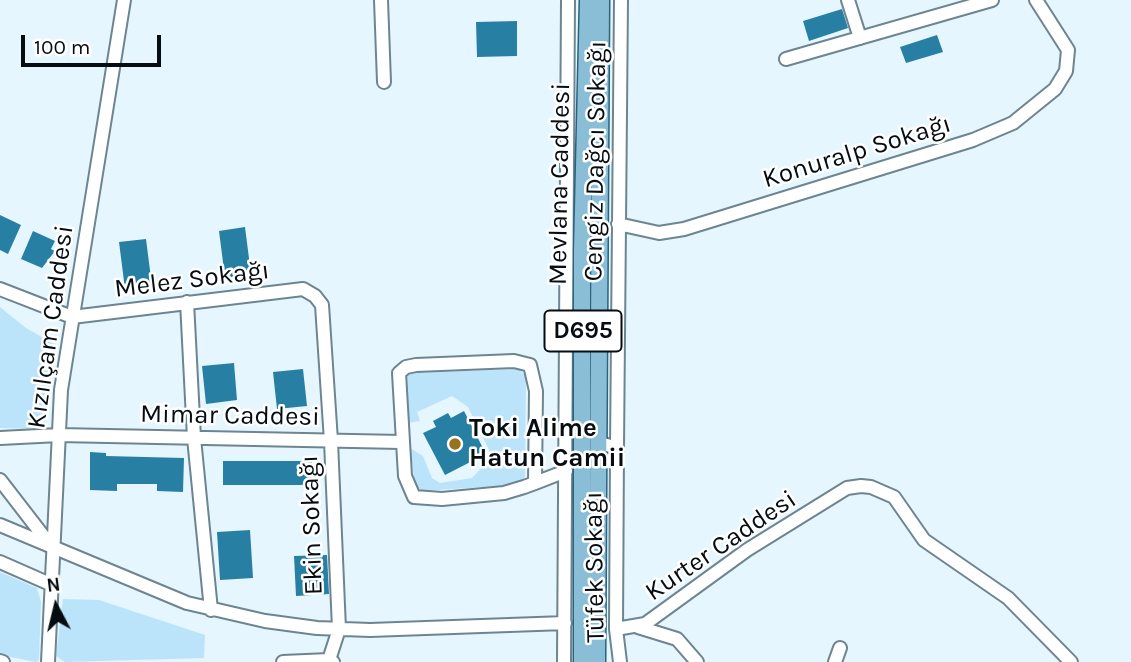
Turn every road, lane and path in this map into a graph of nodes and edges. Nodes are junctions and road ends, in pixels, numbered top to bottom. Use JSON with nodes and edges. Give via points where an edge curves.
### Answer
{"nodes":[{"id":1,"x":124,"y":0,"type":"edge"},
{"id":2,"x":381,"y":0,"type":"edge"},
{"id":3,"x":568,"y":0,"type":"edge"},
{"id":4,"x":588,"y":0,"type":"edge"},
{"id":5,"x":601,"y":0,"type":"edge"},
{"id":6,"x":621,"y":0,"type":"edge"},
{"id":7,"x":848,"y":0,"type":"edge"},
{"id":8,"x":992,"y":0,"type":"edge"},
{"id":9,"x":1036,"y":0,"type":"edge"},
{"id":10,"x":860,"y":38,"type":"junction"},
{"id":11,"x":786,"y":59,"type":"dead end"},
{"id":12,"x":384,"y":82,"type":"dead end"},
{"id":13,"x":618,"y":223,"type":"junction"},
{"id":14,"x":0,"y":289,"type":"edge"},
{"id":15,"x":315,"y":296,"type":"joint"},
{"id":16,"x":187,"y":302,"type":"junction"},
{"id":17,"x":72,"y":317,"type":"junction"},
{"id":18,"x":59,"y":435,"type":"junction"},
{"id":19,"x":0,"y":438,"type":"edge"},
{"id":20,"x":194,"y":438,"type":"junction"},
{"id":21,"x":331,"y":441,"type":"junction"},
{"id":22,"x":401,"y":442,"type":"junction"},
{"id":23,"x":600,"y":443,"type":"junction"},
{"id":24,"x":617,"y":448,"type":"junction"},
{"id":25,"x":566,"y":471,"type":"junction"},
{"id":26,"x":0,"y":480,"type":"edge"},
{"id":27,"x":535,"y":483,"type":"junction"},
{"id":28,"x":0,"y":526,"type":"edge"},
{"id":29,"x":53,"y":550,"type":"junction"},
{"id":30,"x":0,"y":562,"type":"edge"},
{"id":31,"x":50,"y":584,"type":"junction"},
{"id":32,"x":211,"y":610,"type":"junction"},
{"id":33,"x":565,"y":623,"type":"junction"},
{"id":34,"x":637,"y":627,"type":"junction"},
{"id":35,"x":339,"y":629,"type":"junction"},
{"id":36,"x":616,"y":629,"type":"junction"},
{"id":37,"x":841,"y":648,"type":"dead end"},
{"id":38,"x":331,"y":661,"type":"edge"},
{"id":39,"x":48,"y":662,"type":"edge"},
{"id":40,"x":283,"y":662,"type":"edge"},
{"id":41,"x":564,"y":662,"type":"edge"},
{"id":42,"x":582,"y":662,"type":"edge"},
{"id":43,"x":597,"y":662,"type":"edge"},
{"id":44,"x":620,"y":662,"type":"edge"},
{"id":45,"x":697,"y":662,"type":"edge"},
{"id":46,"x":835,"y":662,"type":"edge"},
{"id":47,"x":1071,"y":662,"type":"edge"}],
"edges":[{"from":1,"to":17,"type":"street","name":"Kızılçam Caddesi"},
{"from":2,"to":12,"type":"street"},
{"from":3,"to":25,"type":"street"},
{"from":4,"to":42,"type":"main road","name":"Mevlana Caddesi","number":"D695","via":[[582,251]]},
{"from":5,"to":23,"type":"main road","name":"Mevlana Caddesi","number":"D695"},
{"from":6,"to":13,"type":"street","name":"Cengiz Dağcı Sokağı"},
{"from":7,"to":10,"type":"street"},
{"from":8,"to":10,"type":"street"},
{"from":9,"to":13,"type":"street","name":"Konuralp Sokağı","via":[[1068,50],[1066,71],[1055,89],[1013,123],[677,230],[659,233]]},
{"from":10,"to":11,"type":"street"},
{"from":13,"to":24,"type":"street","name":"Cengiz Dağcı Sokağı"},
{"from":14,"to":17,"type":"street"},
{"from":15,"to":16,"type":"street","name":"Melez Sokağı","via":[[303,289]]},
{"from":15,"to":21,"type":"street","name":"Ekin Sokağı","via":[[322,305]]},
{"from":16,"to":17,"type":"street","name":"Melez Sokağı"},
{"from":16,"to":20,"type":"street"},
{"from":17,"to":18,"type":"street","name":"Kızılçam Caddesi"},
{"from":18,"to":19,"type":"street","name":"Mimar Caddesi"},
{"from":18,"to":20,"type":"street","name":"Mimar Caddesi"},
{"from":18,"to":29,"type":"street","name":"Kızılçam Caddesi"},
{"from":20,"to":21,"type":"street","name":"Mimar Caddesi"},
{"from":20,"to":32,"type":"street"},
{"from":21,"to":22,"type":"street","name":"Mimar Caddesi"},
{"from":21,"to":35,"type":"street","name":"Ekin Sokağı"},
{"from":22,"to":27,"type":"street","via":[[407,486],[414,497],[480,496]]},
{"from":22,"to":27,"type":"street","via":[[399,373],[406,367],[514,360],[530,365],[536,391]]},
{"from":23,"to":24,"type":"street"},
{"from":23,"to":43,"type":"main road","name":"Mevlana Caddesi","number":"D695"},
{"from":24,"to":36,"type":"street","name":"Tüfek Sokağı"},
{"from":25,"to":27,"type":"street"},
{"from":25,"to":33,"type":"street"},
{"from":26,"to":29,"type":"street"},
{"from":28,"to":29,"type":"street"},
{"from":29,"to":31,"type":"street","name":"Kızılçam Caddesi"},
{"from":29,"to":32,"type":"street"},
{"from":30,"to":31,"type":"street"},
{"from":31,"to":39,"type":"street","name":"Kızılçam Caddesi"},
{"from":32,"to":35,"type":"street"},
{"from":33,"to":35,"type":"street"},
{"from":33,"to":41,"type":"street"},
{"from":34,"to":36,"type":"street","name":"Kurter Caddesi"},
{"from":34,"to":45,"type":"street","via":[[677,639]]},
{"from":34,"to":47,"type":"street","name":"Kurter Caddesi","via":[[847,488],[872,487],[894,497],[925,540],[1008,598]]},
{"from":35,"to":38,"type":"street"},
{"from":36,"to":44,"type":"street","name":"Tüfek Sokağı"},
{"from":37,"to":46,"type":"street"},
{"from":38,"to":40,"type":"street"}]}
